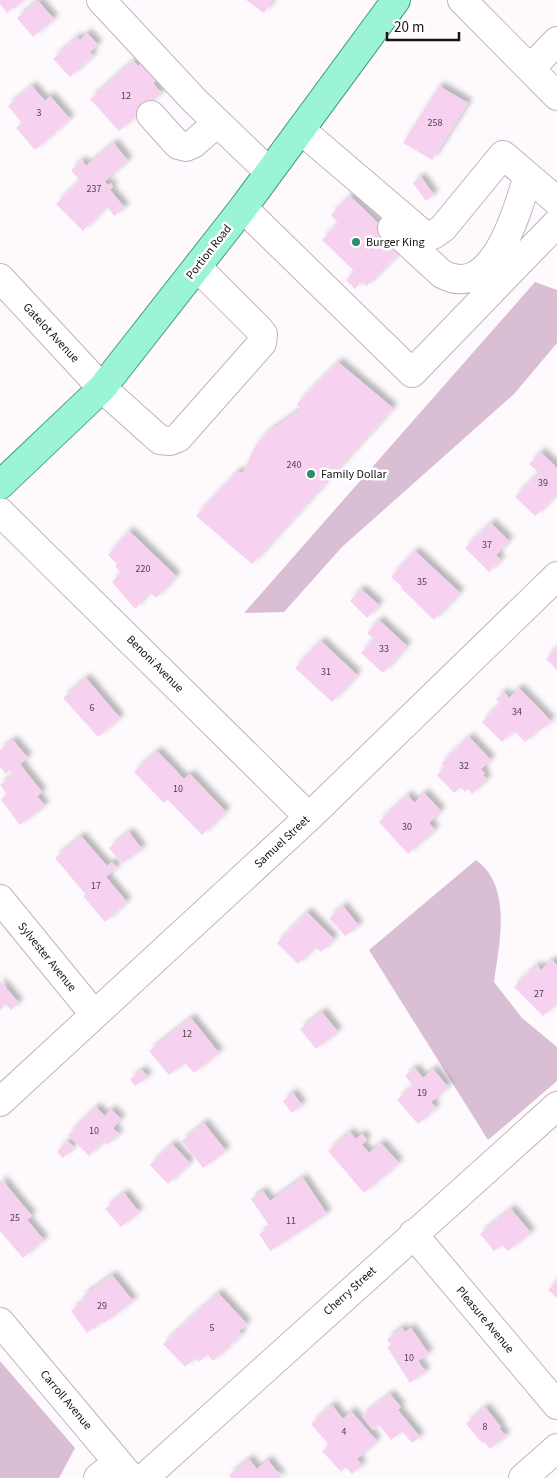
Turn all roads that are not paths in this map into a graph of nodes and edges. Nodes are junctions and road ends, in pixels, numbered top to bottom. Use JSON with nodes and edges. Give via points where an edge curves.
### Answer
{"nodes":[{"id":1,"x":101,"y":0,"type":"edge"},
{"id":2,"x":396,"y":0,"type":"edge"},
{"id":3,"x":462,"y":0,"type":"edge"},
{"id":4,"x":557,"y":41,"type":"edge"},
{"id":5,"x":531,"y":68,"type":"junction"},
{"id":6,"x":557,"y":96,"type":"edge"},
{"id":7,"x":151,"y":115,"type":"dead end"},
{"id":8,"x":217,"y":123,"type":"junction"},
{"id":9,"x":301,"y":130,"type":"junction"},
{"id":10,"x":343,"y":165,"type":"junction"},
{"id":11,"x":269,"y":172,"type":"junction"},
{"id":12,"x":528,"y":176,"type":"junction"},
{"id":13,"x":557,"y":201,"type":"edge"},
{"id":14,"x":243,"y":208,"type":"junction"},
{"id":15,"x":557,"y":223,"type":"edge"},
{"id":16,"x":197,"y":267,"type":"junction"},
{"id":17,"x":0,"y":278,"type":"edge"},
{"id":18,"x":102,"y":388,"type":"junction"},
{"id":19,"x":0,"y":485,"type":"edge"},
{"id":20,"x":0,"y":512,"type":"edge"},
{"id":21,"x":557,"y":576,"type":"edge"},
{"id":22,"x":309,"y":817,"type":"junction"},
{"id":23,"x":0,"y":899,"type":"edge"},
{"id":24,"x":94,"y":1014,"type":"junction"},
{"id":25,"x":0,"y":1102,"type":"edge"},
{"id":26,"x":557,"y":1106,"type":"edge"},
{"id":27,"x":412,"y":1234,"type":"junction"},
{"id":28,"x":0,"y":1322,"type":"edge"},
{"id":29,"x":557,"y":1405,"type":"edge"},
{"id":30,"x":557,"y":1448,"type":"edge"},
{"id":31,"x":115,"y":1473,"type":"edge"},
{"id":32,"x":144,"y":1478,"type":"edge"},
{"id":33,"x":522,"y":1478,"type":"edge"}],
"edges":[{"from":1,"to":8,"type":"street"},
{"from":2,"to":9,"type":"main road","name":"Portion Road"},
{"from":3,"to":5,"type":"street"},
{"from":4,"to":5,"type":"street"},
{"from":5,"to":6,"type":"street"},
{"from":7,"to":8,"type":"street","via":[[178,144],[186,147]]},
{"from":8,"to":11,"type":"street"},
{"from":9,"to":10,"type":"street"},
{"from":9,"to":11,"type":"main road","name":"Portion Road"},
{"from":10,"to":12,"type":"street","via":[[424,235],[434,235],[443,228],[503,155]]},
{"from":10,"to":12,"type":"street","via":[[356,192],[368,205],[442,274],[461,280],[482,270],[496,256],[508,235]]},
{"from":11,"to":14,"type":"main road","name":"Portion Road"},
{"from":12,"to":13,"type":"street"},
{"from":14,"to":15,"type":"street","via":[[412,372]]},
{"from":14,"to":16,"type":"main road","name":"Portion Road"},
{"from":16,"to":18,"type":"main road","name":"Portion Road"},
{"from":16,"to":18,"type":"street","name":"Gatelot Avenue","via":[[258,328],[263,334],[262,343],[178,438],[170,441],[160,440]]},
{"from":17,"to":18,"type":"street","name":"Gatelot Avenue"},
{"from":18,"to":19,"type":"main road","name":"Portion Road"},
{"from":20,"to":22,"type":"street","name":"Benoni Avenue"},
{"from":21,"to":22,"type":"street","name":"Samuel Street"},
{"from":22,"to":24,"type":"street","name":"Samuel Street"},
{"from":23,"to":24,"type":"street","name":"Sylvester Avenue"},
{"from":24,"to":25,"type":"street","name":"Samuel Street"},
{"from":26,"to":27,"type":"street","name":"Cherry Street"},
{"from":27,"to":29,"type":"street","name":"Pleasure Avenue"},
{"from":27,"to":32,"type":"street","name":"Cherry Street"},
{"from":28,"to":31,"type":"street","name":"Carroll Avenue"},
{"from":30,"to":33,"type":"street"}]}
